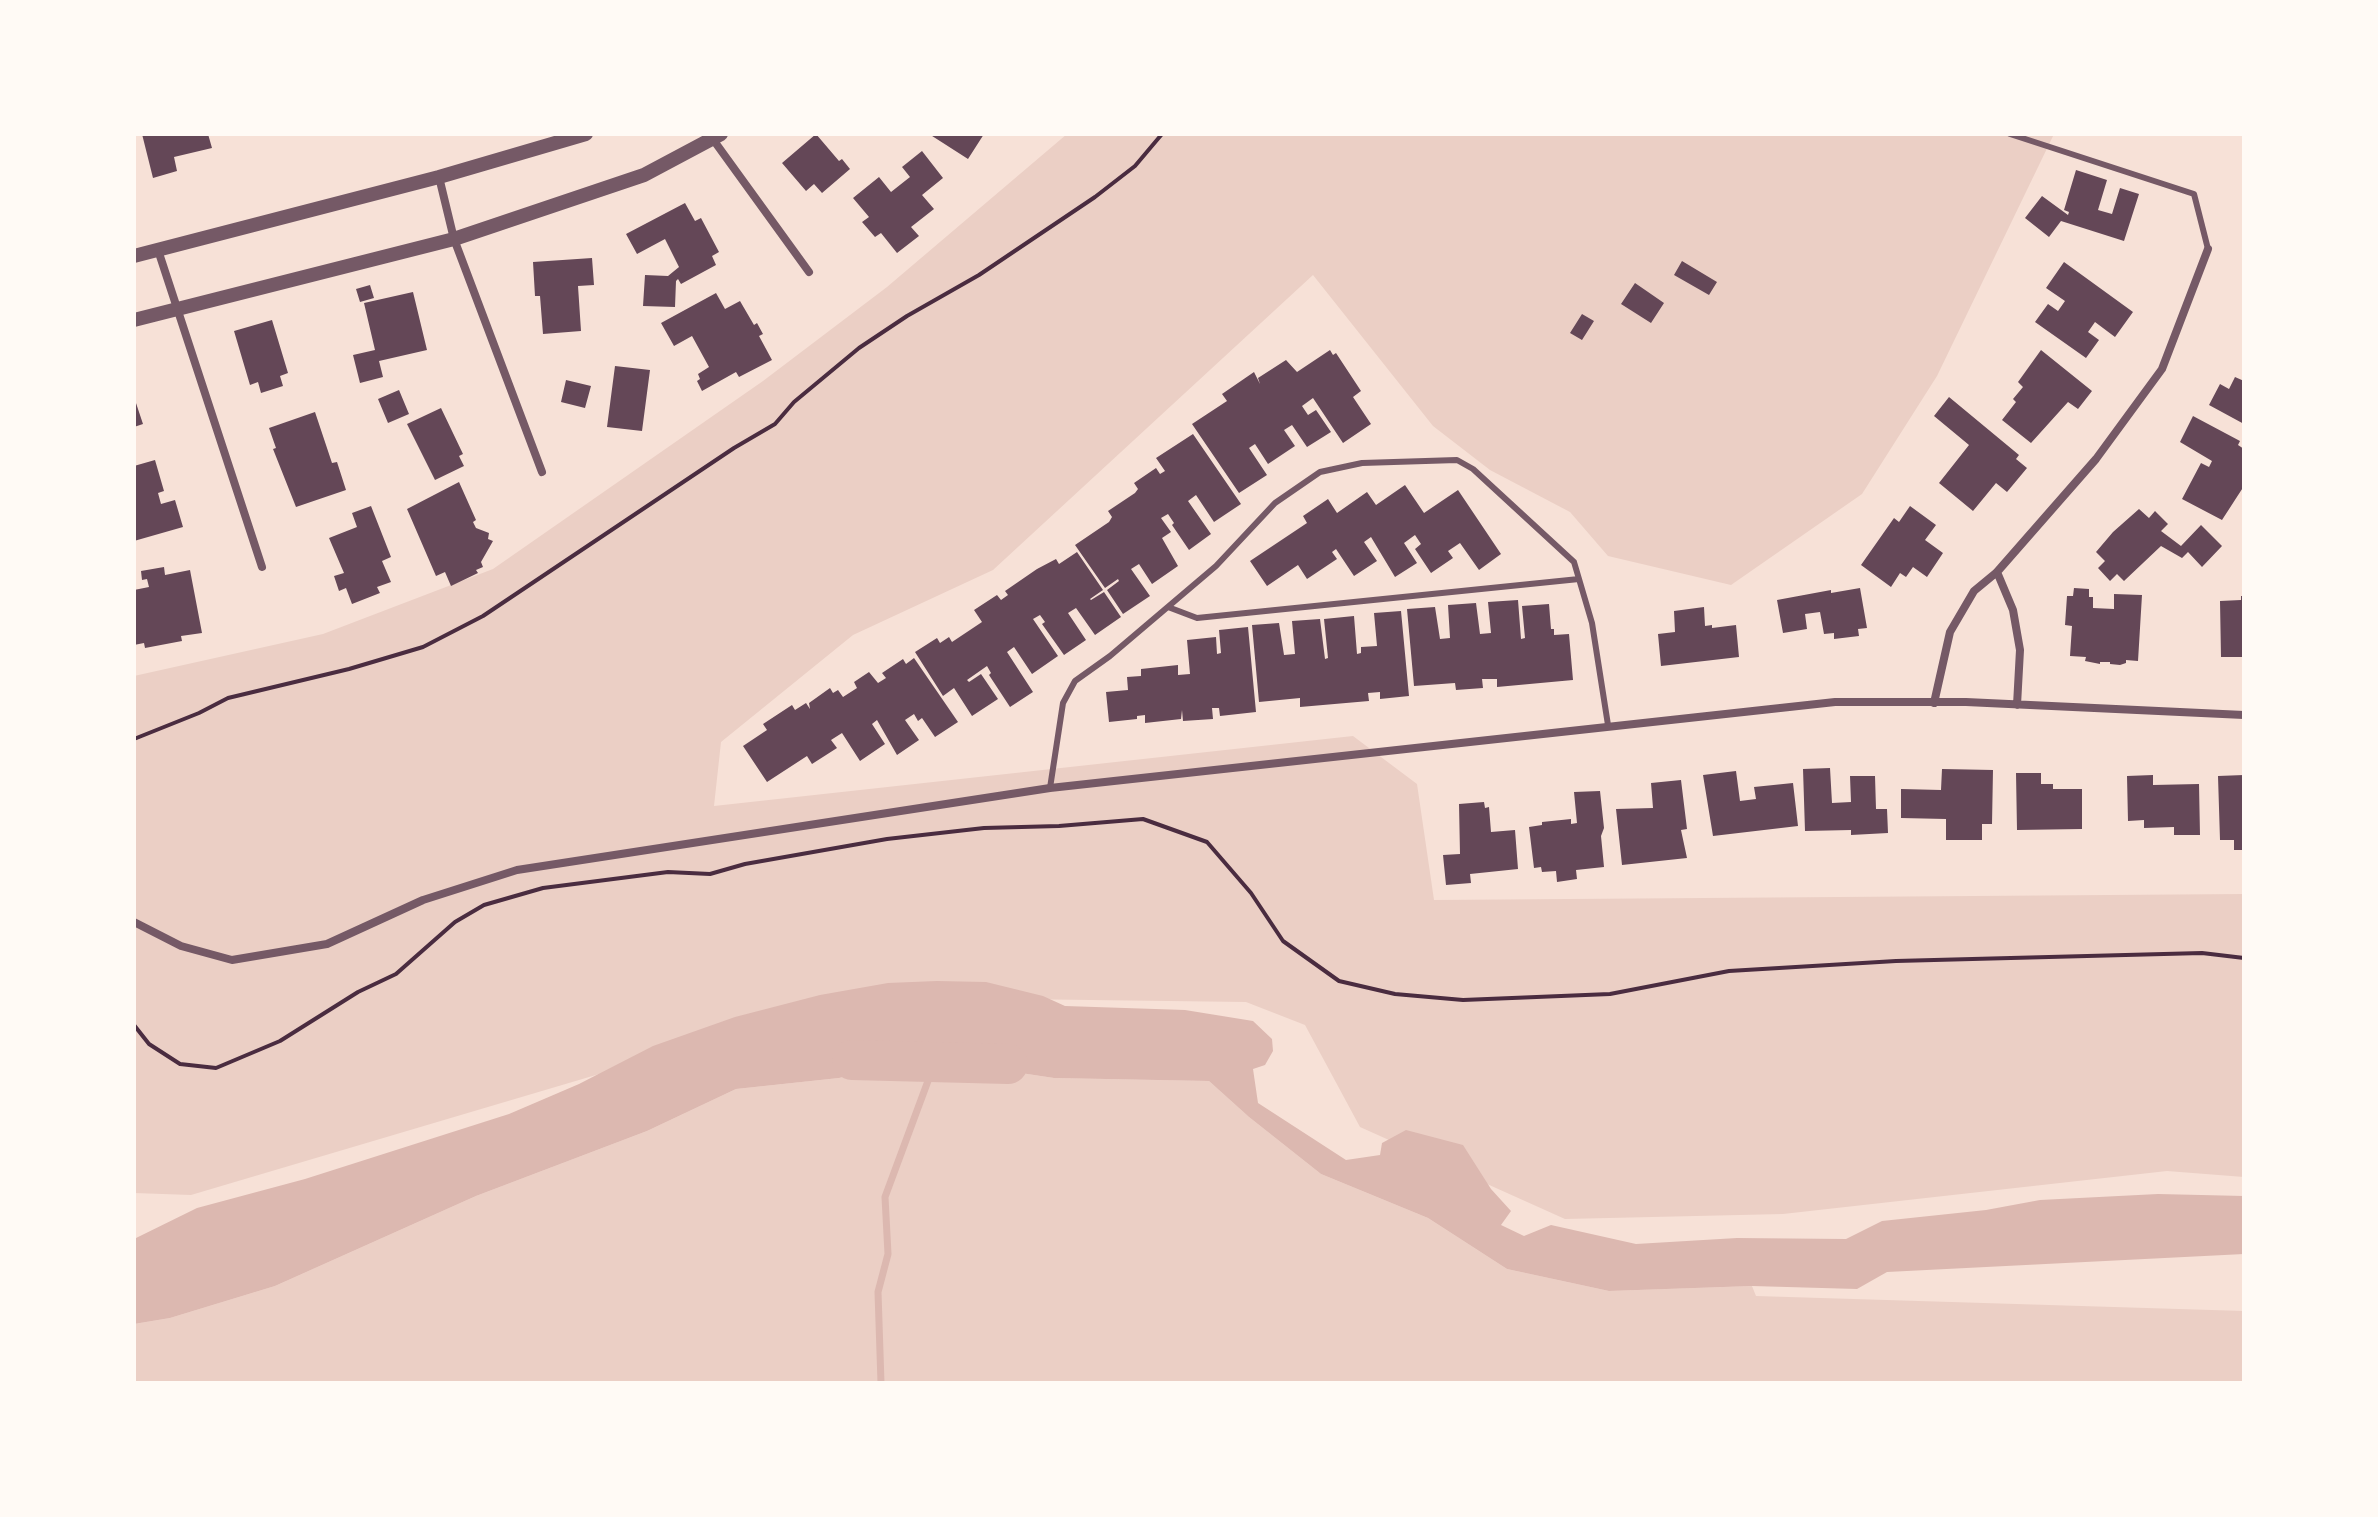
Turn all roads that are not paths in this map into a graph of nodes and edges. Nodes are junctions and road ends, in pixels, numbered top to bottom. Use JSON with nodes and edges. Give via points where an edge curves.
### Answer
{"nodes":[{"id":1,"x":586,"y":134,"type":"edge"},
{"id":2,"x":2010,"y":134,"type":"edge"},
{"id":3,"x":715,"y":136,"type":"edge"},
{"id":4,"x":439,"y":177,"type":"junction"},
{"id":5,"x":454,"y":239,"type":"junction"},
{"id":6,"x":2208,"y":249,"type":"joint"},
{"id":7,"x":158,"y":250,"type":"junction"},
{"id":8,"x":134,"y":256,"type":"edge"},
{"id":9,"x":809,"y":272,"type":"dead end"},
{"id":10,"x":176,"y":310,"type":"junction"},
{"id":11,"x":134,"y":320,"type":"edge"},
{"id":12,"x":542,"y":472,"type":"dead end"},
{"id":13,"x":262,"y":567,"type":"dead end"},
{"id":14,"x":1997,"y":572,"type":"junction"},
{"id":15,"x":1579,"y":579,"type":"junction"},
{"id":16,"x":1168,"y":607,"type":"junction"},
{"id":17,"x":1934,"y":703,"type":"junction"},
{"id":18,"x":2017,"y":705,"type":"junction"},
{"id":19,"x":2244,"y":715,"type":"edge"},
{"id":20,"x":1608,"y":725,"type":"junction"},
{"id":21,"x":1050,"y":788,"type":"junction"},
{"id":22,"x":134,"y":922,"type":"edge"}],
"edges":[{"from":1,"to":4,"type":"street"},
{"from":2,"to":6,"type":"lane","via":[[2194,194]]},
{"from":3,"to":5,"type":"street","via":[[644,175]]},
{"from":3,"to":9,"type":"street"},
{"from":4,"to":5,"type":"street"},
{"from":4,"to":7,"type":"street"},
{"from":5,"to":10,"type":"street"},
{"from":5,"to":12,"type":"street"},
{"from":6,"to":14,"type":"street","via":[[2162,369],[2096,459]]},
{"from":7,"to":8,"type":"street"},
{"from":7,"to":10,"type":"street"},
{"from":10,"to":11,"type":"street"},
{"from":10,"to":13,"type":"street"},
{"from":14,"to":17,"type":"street","via":[[1974,591],[1950,632]]},
{"from":14,"to":18,"type":"street","via":[[2013,610],[2020,650]]},
{"from":15,"to":16,"type":"lane","via":[[1197,618]]},
{"from":15,"to":16,"type":"lane","via":[[1574,562],[1457,460],[1362,463],[1320,472],[1275,503],[1216,566]]},
{"from":15,"to":20,"type":"lane","via":[[1592,623]]},
{"from":16,"to":21,"type":"lane","via":[[1075,681],[1063,703]]},
{"from":17,"to":18,"type":"street"},
{"from":17,"to":20,"type":"street","via":[[1835,702]]},
{"from":18,"to":19,"type":"street"},
{"from":20,"to":21,"type":"street"},
{"from":21,"to":22,"type":"street","via":[[517,870],[423,900],[327,944],[232,960],[181,946]]}]}
